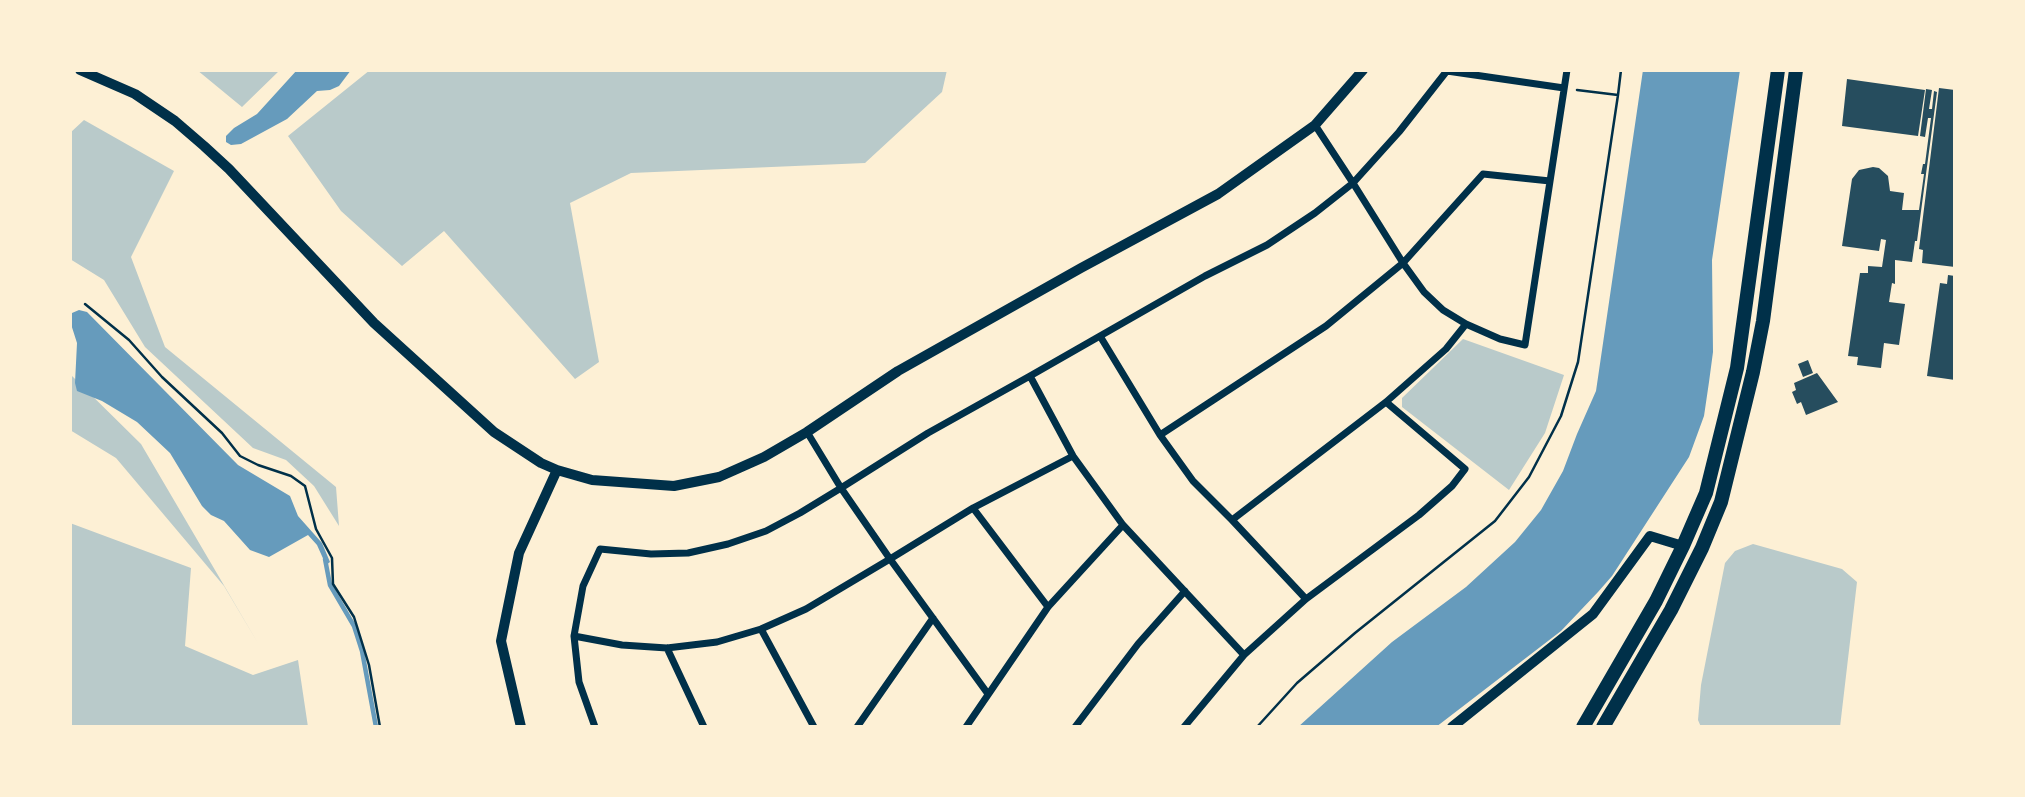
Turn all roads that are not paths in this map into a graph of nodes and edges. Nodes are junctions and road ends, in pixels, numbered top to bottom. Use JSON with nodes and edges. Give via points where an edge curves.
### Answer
{"nodes":[{"id":1,"x":80,"y":70,"type":"edge"},
{"id":2,"x":1363,"y":70,"type":"edge"},
{"id":3,"x":1567,"y":70,"type":"edge"},
{"id":4,"x":1777,"y":70,"type":"edge"},
{"id":5,"x":1796,"y":70,"type":"edge"},
{"id":6,"x":1446,"y":71,"type":"edge"},
{"id":7,"x":1564,"y":88,"type":"junction"},
{"id":8,"x":1315,"y":125,"type":"junction"},
{"id":9,"x":1550,"y":181,"type":"junction"},
{"id":10,"x":1353,"y":183,"type":"junction"},
{"id":11,"x":1403,"y":263,"type":"junction"},
{"id":12,"x":1466,"y":324,"type":"junction"},
{"id":13,"x":1100,"y":336,"type":"junction"},
{"id":14,"x":1030,"y":376,"type":"junction"},
{"id":15,"x":1386,"y":402,"type":"junction"},
{"id":16,"x":807,"y":432,"type":"junction"},
{"id":17,"x":1160,"y":435,"type":"junction"},
{"id":18,"x":1073,"y":456,"type":"junction"},
{"id":19,"x":557,"y":470,"type":"junction"},
{"id":20,"x":841,"y":488,"type":"junction"},
{"id":21,"x":973,"y":508,"type":"junction"},
{"id":22,"x":1232,"y":520,"type":"junction"},
{"id":23,"x":1124,"y":525,"type":"junction"},
{"id":24,"x":1684,"y":546,"type":"junction"},
{"id":25,"x":890,"y":559,"type":"junction"},
{"id":26,"x":1185,"y":591,"type":"junction"},
{"id":27,"x":1306,"y":599,"type":"junction"},
{"id":28,"x":1048,"y":607,"type":"junction"},
{"id":29,"x":933,"y":618,"type":"junction"},
{"id":30,"x":761,"y":629,"type":"junction"},
{"id":31,"x":573,"y":636,"type":"junction"},
{"id":32,"x":667,"y":648,"type":"junction"},
{"id":33,"x":1244,"y":655,"type":"junction"},
{"id":34,"x":988,"y":694,"type":"junction"},
{"id":35,"x":522,"y":727,"type":"edge"},
{"id":36,"x":595,"y":727,"type":"edge"},
{"id":37,"x":704,"y":727,"type":"edge"},
{"id":38,"x":814,"y":727,"type":"edge"},
{"id":39,"x":857,"y":727,"type":"edge"},
{"id":40,"x":965,"y":727,"type":"edge"},
{"id":41,"x":1075,"y":727,"type":"edge"},
{"id":42,"x":1184,"y":727,"type":"edge"},
{"id":43,"x":1452,"y":727,"type":"edge"},
{"id":44,"x":1583,"y":727,"type":"edge"},
{"id":45,"x":1603,"y":727,"type":"edge"}],
"edges":[{"from":1,"to":19,"type":"street","via":[[144,100],[175,121],[229,169],[374,323],[464,408],[517,448]]},
{"from":2,"to":8,"type":"street"},
{"from":3,"to":7,"type":"street"},
{"from":4,"to":24,"type":"main road","via":[[1737,368],[1706,493]]},
{"from":5,"to":45,"type":"main road","via":[[1763,321],[1721,502],[1671,610]]},
{"from":6,"to":7,"type":"street"},
{"from":6,"to":10,"type":"street"},
{"from":7,"to":9,"type":"street"},
{"from":8,"to":10,"type":"street"},
{"from":8,"to":16,"type":"street","via":[[1218,194],[898,371]]},
{"from":9,"to":11,"type":"street","via":[[1483,174]]},
{"from":9,"to":12,"type":"street","via":[[1525,345],[1500,340]]},
{"from":10,"to":11,"type":"street"},
{"from":10,"to":13,"type":"street","via":[[1267,245]]},
{"from":11,"to":12,"type":"street","via":[[1424,292]]},
{"from":11,"to":17,"type":"street","via":[[1326,326]]},
{"from":12,"to":15,"type":"street","via":[[1446,349]]},
{"from":13,"to":14,"type":"street"},
{"from":13,"to":17,"type":"street"},
{"from":14,"to":18,"type":"street"},
{"from":14,"to":20,"type":"street"},
{"from":15,"to":22,"type":"street"},
{"from":15,"to":27,"type":"street","via":[[1465,469],[1419,515]]},
{"from":16,"to":19,"type":"street","via":[[719,477],[674,486],[592,480]]},
{"from":16,"to":20,"type":"street"},
{"from":17,"to":22,"type":"street","via":[[1194,481]]},
{"from":18,"to":21,"type":"street"},
{"from":18,"to":23,"type":"street"},
{"from":19,"to":35,"type":"street","via":[[519,553],[501,641]]},
{"from":20,"to":25,"type":"street"},
{"from":20,"to":31,"type":"street","via":[[766,531],[728,544],[688,553],[600,549],[583,586]]},
{"from":21,"to":25,"type":"street"},
{"from":21,"to":28,"type":"street"},
{"from":22,"to":27,"type":"street"},
{"from":23,"to":26,"type":"street"},
{"from":23,"to":28,"type":"street"},
{"from":24,"to":43,"type":"street","via":[[1650,536],[1594,614]]},
{"from":24,"to":44,"type":"main road"},
{"from":25,"to":29,"type":"street"},
{"from":25,"to":30,"type":"street","via":[[806,609]]},
{"from":26,"to":33,"type":"street"},
{"from":26,"to":41,"type":"street"},
{"from":27,"to":33,"type":"street"},
{"from":28,"to":34,"type":"street"},
{"from":29,"to":34,"type":"street"},
{"from":29,"to":39,"type":"street"},
{"from":30,"to":32,"type":"street","via":[[717,642]]},
{"from":30,"to":38,"type":"street"},
{"from":31,"to":32,"type":"street"},
{"from":31,"to":36,"type":"street","via":[[579,682]]},
{"from":32,"to":37,"type":"street"},
{"from":33,"to":42,"type":"street"},
{"from":34,"to":40,"type":"street"}]}
